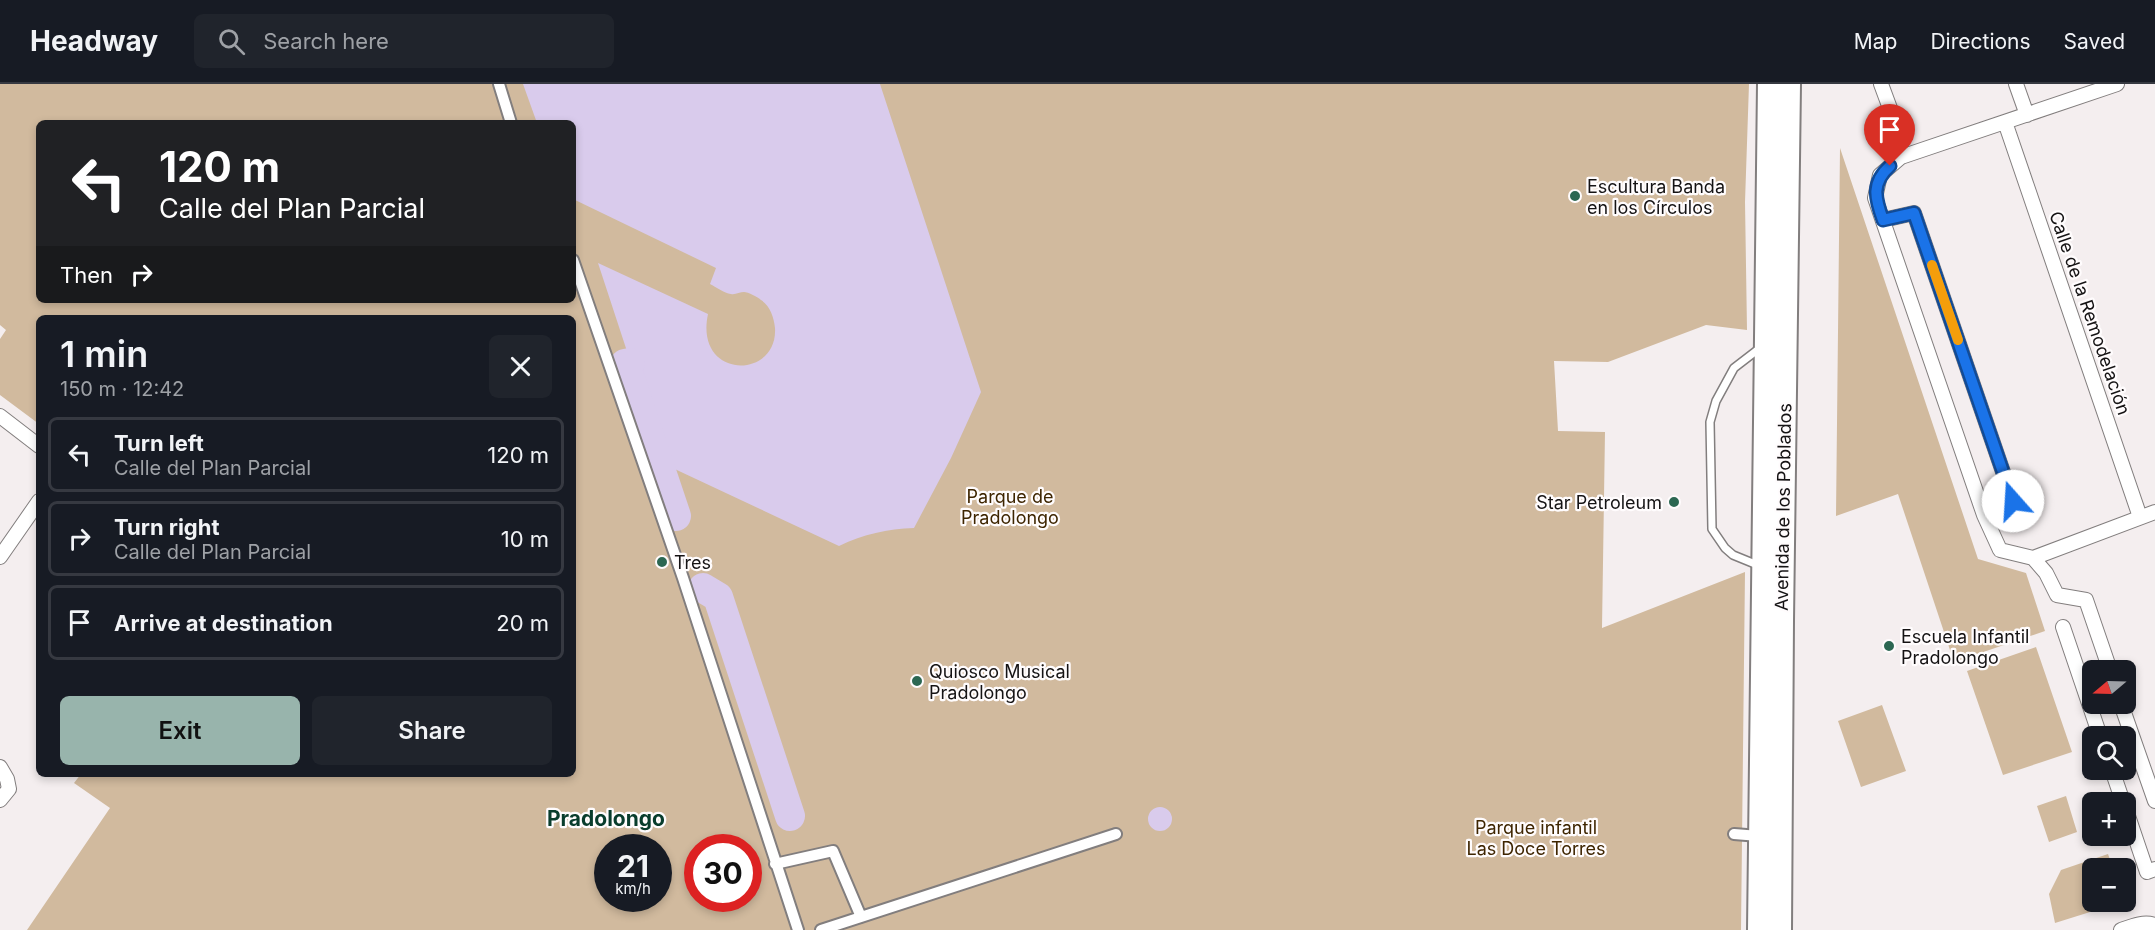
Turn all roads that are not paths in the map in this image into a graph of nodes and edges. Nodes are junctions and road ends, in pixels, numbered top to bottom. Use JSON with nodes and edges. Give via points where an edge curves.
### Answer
{"nodes":[{"id":1,"x":499,"y":84,"type":"edge"},
{"id":2,"x":1769,"y":84,"type":"edge"},
{"id":3,"x":1790,"y":84,"type":"edge"},
{"id":4,"x":1881,"y":84,"type":"edge"},
{"id":5,"x":2016,"y":84,"type":"edge"},
{"id":6,"x":2118,"y":84,"type":"edge"},
{"id":7,"x":2027,"y":115,"type":"junction"},
{"id":8,"x":511,"y":120,"type":"edge"},
{"id":9,"x":2005,"y":122,"type":"junction"},
{"id":10,"x":1900,"y":157,"type":"junction"},
{"id":11,"x":1883,"y":220,"type":"junction"},
{"id":12,"x":576,"y":269,"type":"edge"},
{"id":13,"x":1765,"y":345,"type":"junction"},
{"id":14,"x":0,"y":416,"type":"edge"},
{"id":15,"x":36,"y":444,"type":"edge"},
{"id":16,"x":36,"y":505,"type":"edge"},
{"id":17,"x":2155,"y":512,"type":"edge"},
{"id":18,"x":1984,"y":515,"type":"junction"},
{"id":19,"x":2140,"y":517,"type":"junction"},
{"id":20,"x":0,"y":557,"type":"edge"},
{"id":21,"x":2033,"y":558,"type":"junction"},
{"id":22,"x":1762,"y":567,"type":"junction"},
{"id":23,"x":2063,"y":627,"type":"dead end"},
{"id":24,"x":2107,"y":660,"type":"edge"},
{"id":25,"x":2125,"y":714,"type":"edge"},
{"id":26,"x":2097,"y":726,"type":"edge"},
{"id":27,"x":0,"y":767,"type":"edge"},
{"id":28,"x":0,"y":800,"type":"edge"},
{"id":29,"x":2155,"y":801,"type":"edge"},
{"id":30,"x":1116,"y":834,"type":"dead end"},
{"id":31,"x":1734,"y":834,"type":"dead end"},
{"id":32,"x":1759,"y":836,"type":"junction"},
{"id":33,"x":2136,"y":840,"type":"edge"},
{"id":34,"x":775,"y":864,"type":"junction"},
{"id":35,"x":2155,"y":869,"type":"edge"},
{"id":36,"x":861,"y":917,"type":"junction"},
{"id":37,"x":2155,"y":926,"type":"edge"},
{"id":38,"x":798,"y":930,"type":"edge"},
{"id":39,"x":821,"y":930,"type":"edge"},
{"id":40,"x":1759,"y":930,"type":"edge"},
{"id":41,"x":1780,"y":930,"type":"edge"},
{"id":42,"x":2121,"y":930,"type":"edge"}],
"edges":[{"from":1,"to":8,"type":"street"},
{"from":2,"to":13,"type":"main road","name":"Avenida de los Poblados"},
{"from":3,"to":41,"type":"main road","name":"Avenida de los Poblados"},
{"from":4,"to":10,"type":"street","via":[[1898,130]]},
{"from":5,"to":7,"type":"street"},
{"from":6,"to":7,"type":"street"},
{"from":7,"to":9,"type":"street"},
{"from":9,"to":10,"type":"street"},
{"from":9,"to":19,"type":"street","name":"Calle de la Remodelación"},
{"from":10,"to":11,"type":"street","via":[[1880,175],[1875,198]]},
{"from":11,"to":18,"type":"street"},
{"from":11,"to":18,"type":"street","via":[[1914,213],[2013,501]]},
{"from":12,"to":34,"type":"street","via":[[683,578]]},
{"from":13,"to":22,"type":"main road","name":"Avenida de los Poblados"},
{"from":13,"to":22,"type":"lane","via":[[1734,368],[1716,400],[1710,422],[1712,529],[1733,555]]},
{"from":14,"to":15,"type":"street"},
{"from":16,"to":20,"type":"street"},
{"from":17,"to":19,"type":"street"},
{"from":18,"to":21,"type":"street","via":[[2000,550]]},
{"from":19,"to":21,"type":"street"},
{"from":21,"to":24,"type":"street","via":[[2057,595],[2086,600]]},
{"from":22,"to":32,"type":"main road","name":"Avenida de los Poblados"},
{"from":23,"to":26,"type":"street"},
{"from":25,"to":29,"type":"street"},
{"from":27,"to":28,"type":"street","via":[[9,789]]},
{"from":30,"to":36,"type":"street"},
{"from":31,"to":32,"type":"street"},
{"from":32,"to":40,"type":"main road","name":"Avenida de los Poblados"},
{"from":33,"to":35,"type":"street","via":[[2147,872]]},
{"from":34,"to":36,"type":"street","via":[[833,851]]},
{"from":34,"to":38,"type":"street"},
{"from":36,"to":39,"type":"street"},
{"from":37,"to":42,"type":"street","via":[[2136,925]]}]}
